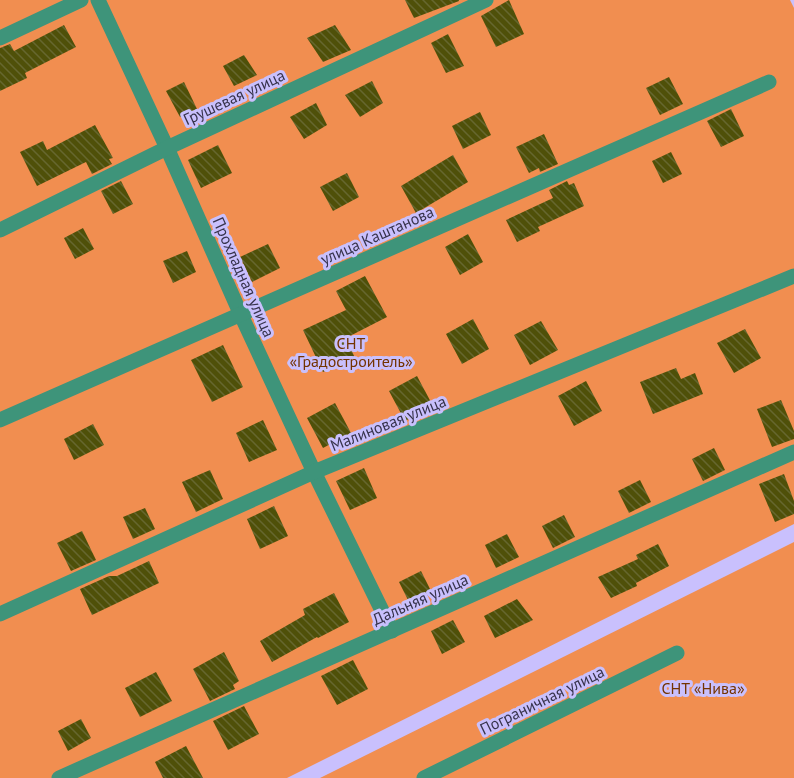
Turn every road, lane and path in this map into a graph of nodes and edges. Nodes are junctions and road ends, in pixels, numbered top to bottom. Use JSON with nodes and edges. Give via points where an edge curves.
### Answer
{"nodes":[{"id":1,"x":81,"y":0,"type":"edge"},
{"id":2,"x":98,"y":0,"type":"edge"},
{"id":3,"x":486,"y":0,"type":"edge"},
{"id":4,"x":0,"y":38,"type":"edge"},
{"id":5,"x":769,"y":82,"type":"dead end"},
{"id":6,"x":167,"y":148,"type":"junction"},
{"id":7,"x":0,"y":230,"type":"edge"},
{"id":8,"x":794,"y":276,"type":"edge"},
{"id":9,"x":241,"y":315,"type":"junction"},
{"id":10,"x":0,"y":420,"type":"edge"},
{"id":11,"x":794,"y":452,"type":"edge"},
{"id":12,"x":314,"y":472,"type":"junction"},
{"id":13,"x":0,"y":614,"type":"edge"},
{"id":14,"x":392,"y":631,"type":"junction"},
{"id":15,"x":677,"y":653,"type":"dead end"},
{"id":16,"x":59,"y":778,"type":"edge"},
{"id":17,"x":424,"y":778,"type":"edge"}],
"edges":[{"from":1,"to":4,"type":"street"},
{"from":2,"to":6,"type":"street","name":"Прохладная улица"},
{"from":3,"to":6,"type":"street","name":"Грушевая улица"},
{"from":5,"to":9,"type":"street","name":"улица Каштанова"},
{"from":6,"to":7,"type":"street","name":"Грушевая улица"},
{"from":6,"to":9,"type":"street","name":"Прохладная улица"},
{"from":8,"to":12,"type":"street","name":"Малиновая улица"},
{"from":9,"to":10,"type":"street","name":"улица Каштанова"},
{"from":9,"to":12,"type":"street","name":"Прохладная улица"},
{"from":11,"to":14,"type":"street","name":"Дальняя улица"},
{"from":12,"to":13,"type":"street","name":"Малиновая улица"},
{"from":12,"to":14,"type":"street","name":"Прохладная улица"},
{"from":14,"to":16,"type":"street","name":"Дальняя улица"},
{"from":15,"to":17,"type":"street","name":"Пограничная улица"}]}
